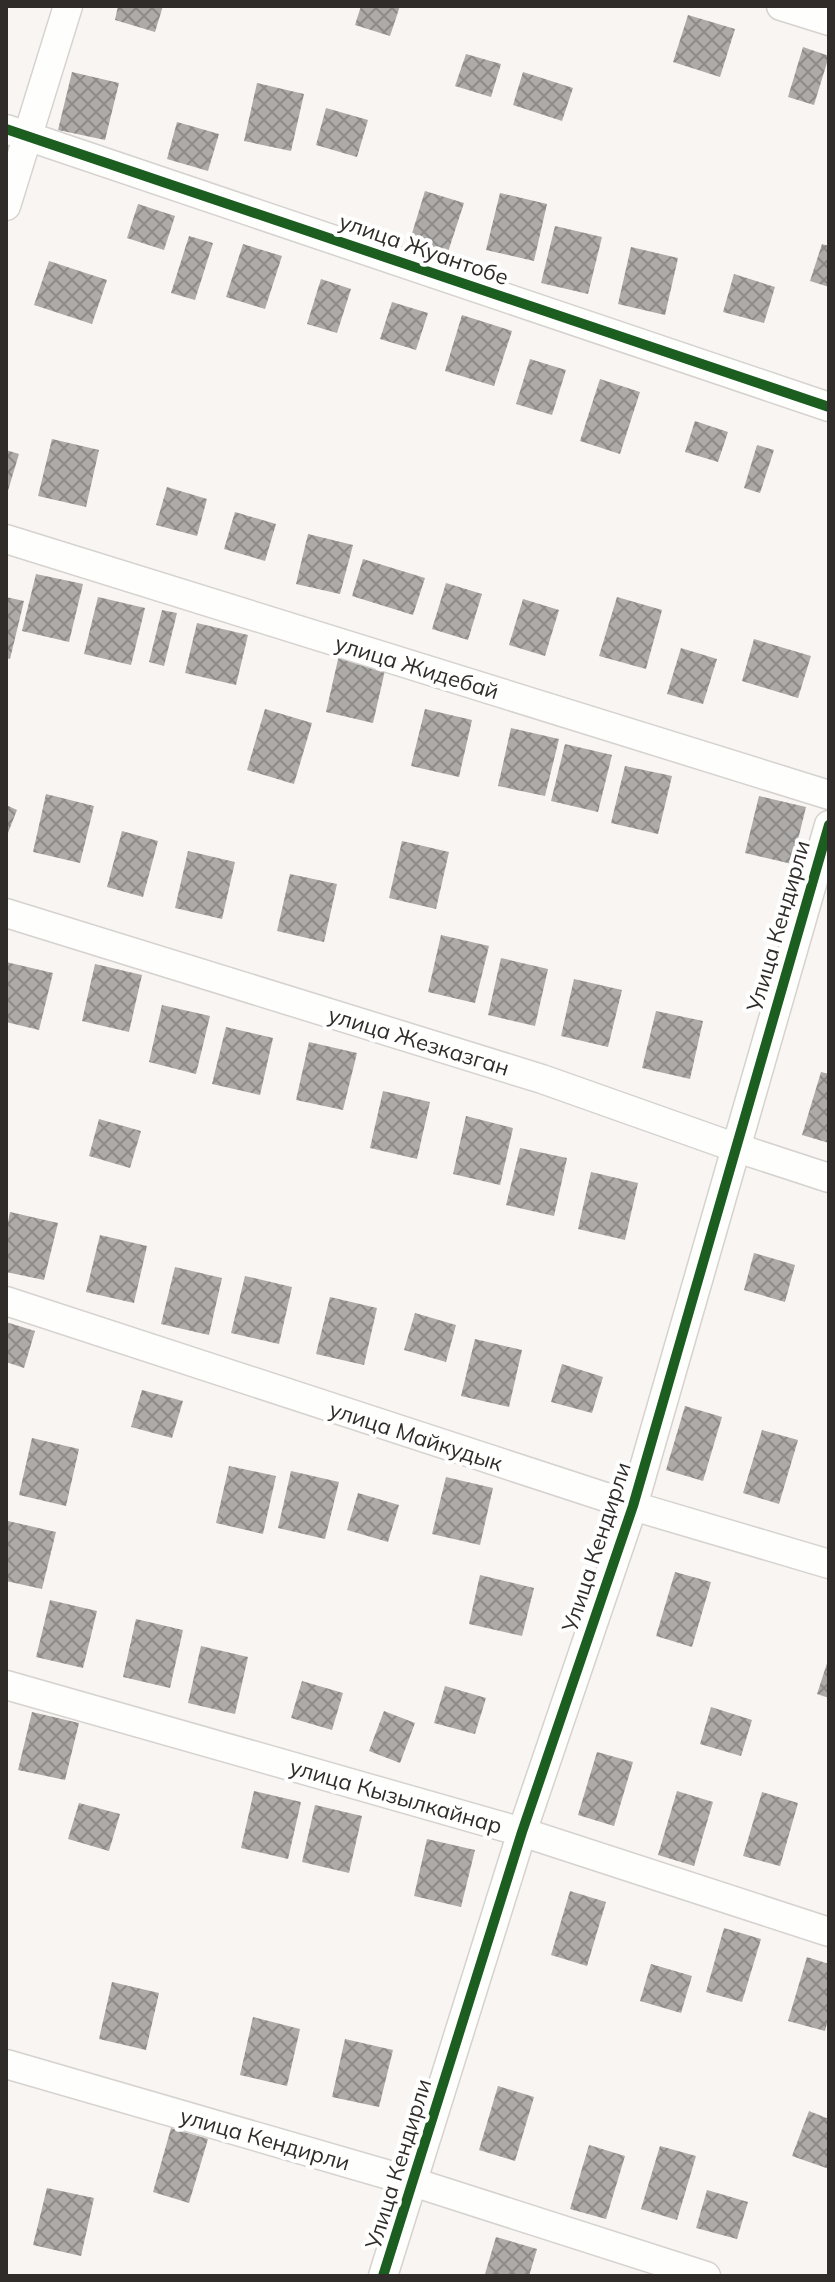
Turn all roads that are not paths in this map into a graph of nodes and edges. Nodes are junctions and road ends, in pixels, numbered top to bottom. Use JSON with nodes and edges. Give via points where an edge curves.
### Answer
{"nodes":[{"id":1,"x":68,"y":6,"type":"edge"},
{"id":2,"x":781,"y":6,"type":"edge"},
{"id":3,"x":829,"y":21,"type":"edge"},
{"id":4,"x":16,"y":132,"type":"edge"},
{"id":5,"x":6,"y":206,"type":"edge"},
{"id":6,"x":829,"y":407,"type":"edge"},
{"id":7,"x":6,"y":539,"type":"edge"},
{"id":8,"x":829,"y":795,"type":"edge"},
{"id":9,"x":829,"y":825,"type":"edge"},
{"id":10,"x":6,"y":913,"type":"edge"},
{"id":11,"x":734,"y":1147,"type":"junction"},
{"id":12,"x":829,"y":1178,"type":"edge"},
{"id":13,"x":6,"y":1301,"type":"edge"},
{"id":14,"x":633,"y":1506,"type":"junction"},
{"id":15,"x":829,"y":1564,"type":"edge"},
{"id":16,"x":6,"y":1685,"type":"edge"},
{"id":17,"x":522,"y":1832,"type":"junction"},
{"id":18,"x":829,"y":1932,"type":"edge"},
{"id":19,"x":6,"y":2064,"type":"edge"},
{"id":20,"x":413,"y":2182,"type":"junction"},
{"id":21,"x":383,"y":2276,"type":"edge"},
{"id":22,"x":706,"y":2276,"type":"edge"}],
"edges":[{"from":1,"to":4,"type":"street"},
{"from":2,"to":3,"type":"street"},
{"from":4,"to":5,"type":"street"},
{"from":4,"to":6,"type":"street","name":"улица Жуантобе"},
{"from":7,"to":8,"type":"street","name":"улица Жидебай"},
{"from":9,"to":11,"type":"street","name":"Улица Кендирли"},
{"from":10,"to":11,"type":"street","name":"улица Жезказган","via":[[542,1079]]},
{"from":11,"to":12,"type":"street","name":"улица Жезказган"},
{"from":11,"to":14,"type":"street","name":"Улица Кендирли"},
{"from":13,"to":14,"type":"street","name":"улица Майкудык"},
{"from":14,"to":15,"type":"street","name":"улица Майкудык"},
{"from":14,"to":17,"type":"street","name":"Улица Кендирли"},
{"from":16,"to":17,"type":"street","name":"улица Кызылкайнар"},
{"from":17,"to":18,"type":"street","name":"улица Кызылкайнар"},
{"from":17,"to":20,"type":"street","name":"Улица Кендирли"},
{"from":19,"to":20,"type":"street","name":"улица Кендирли"},
{"from":20,"to":21,"type":"street","name":"Улица Кендирли"},
{"from":20,"to":22,"type":"street","name":"улица Кендирли"}]}
